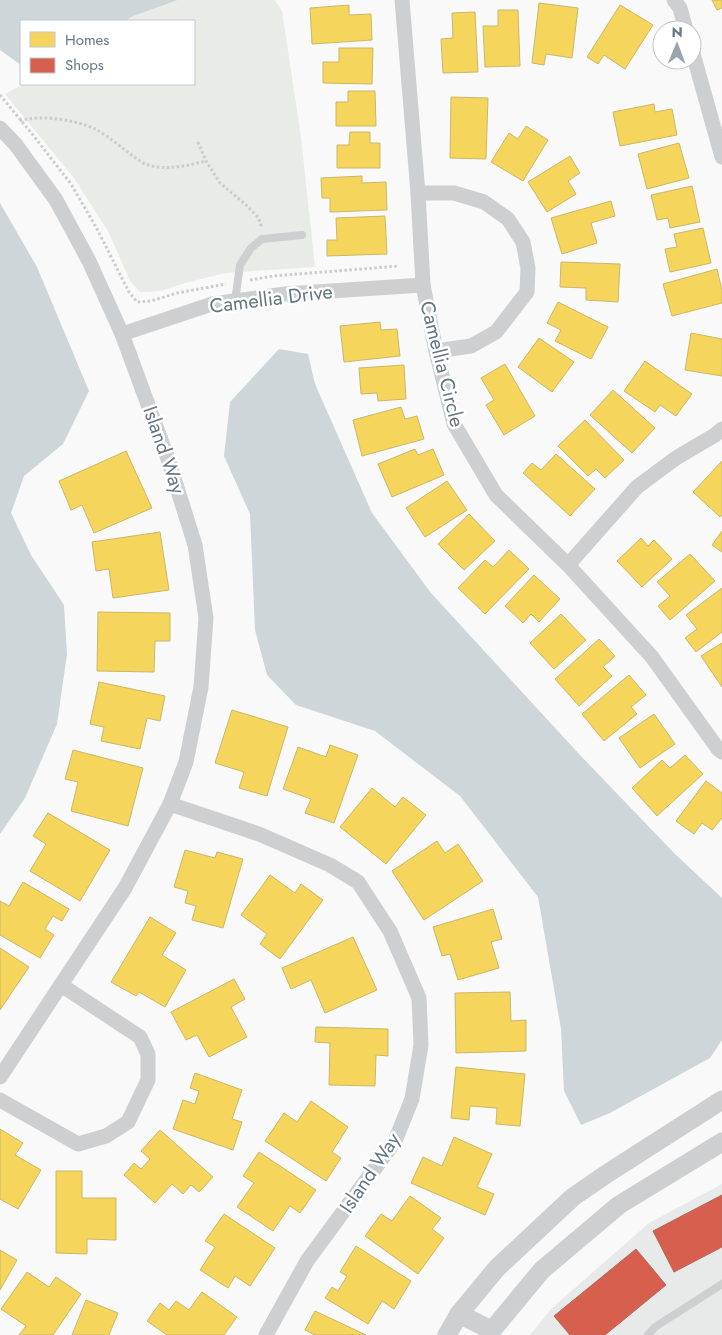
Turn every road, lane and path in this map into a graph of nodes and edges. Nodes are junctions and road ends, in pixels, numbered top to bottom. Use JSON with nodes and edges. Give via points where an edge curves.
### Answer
{"nodes":[{"id":1,"x":402,"y":0,"type":"edge"},
{"id":2,"x":674,"y":0,"type":"edge"},
{"id":3,"x":683,"y":20,"type":"edge"},
{"id":4,"x":698,"y":70,"type":"edge"},
{"id":5,"x":0,"y":95,"type":"edge"},
{"id":6,"x":21,"y":120,"type":"junction"},
{"id":7,"x":0,"y":128,"type":"edge"},
{"id":8,"x":198,"y":142,"type":"dead end"},
{"id":9,"x":722,"y":157,"type":"edge"},
{"id":10,"x":206,"y":161,"type":"junction"},
{"id":11,"x":418,"y":193,"type":"junction"},
{"id":12,"x":302,"y":235,"type":"dead end"},
{"id":13,"x":262,"y":239,"type":"junction"},
{"id":14,"x":398,"y":266,"type":"dead end"},
{"id":15,"x":238,"y":282,"type":"junction"},
{"id":16,"x":423,"y":285,"type":"junction"},
{"id":17,"x":235,"y":301,"type":"junction"},
{"id":18,"x":122,"y":334,"type":"junction"},
{"id":19,"x":436,"y":351,"type":"junction"},
{"id":20,"x":722,"y":429,"type":"edge"},
{"id":21,"x":568,"y":564,"type":"junction"},
{"id":22,"x":722,"y":752,"type":"edge"},
{"id":23,"x":170,"y":804,"type":"junction"},
{"id":24,"x":61,"y":985,"type":"junction"},
{"id":25,"x":0,"y":1077,"type":"edge"},
{"id":26,"x":0,"y":1100,"type":"edge"},
{"id":27,"x":722,"y":1100,"type":"edge"},
{"id":28,"x":722,"y":1142,"type":"edge"},
{"id":29,"x":722,"y":1284,"type":"edge"},
{"id":30,"x":459,"y":1314,"type":"junction"},
{"id":31,"x":493,"y":1333,"type":"edge"},
{"id":32,"x":266,"y":1335,"type":"edge"},
{"id":33,"x":446,"y":1335,"type":"edge"},
{"id":34,"x":648,"y":1335,"type":"edge"}],
"edges":[{"from":1,"to":11,"type":"street","name":"Camellia Circle"},
{"from":2,"to":3,"type":"street"},
{"from":4,"to":9,"type":"street"},
{"from":5,"to":6,"type":"path"},
{"from":6,"to":7,"type":"path"},
{"from":6,"to":10,"type":"path","via":[[44,118],[95,129],[144,164],[160,168]]},
{"from":6,"to":15,"type":"path","via":[[71,184],[128,292],[137,302]]},
{"from":7,"to":18,"type":"street","name":"Island Way","via":[[56,200],[89,261]]},
{"from":8,"to":10,"type":"path"},
{"from":10,"to":13,"type":"path","via":[[220,183],[258,217]]},
{"from":11,"to":16,"type":"street","name":"Camellia Circle"},
{"from":11,"to":19,"type":"street","via":[[454,193],[484,202],[508,218],[523,242],[528,268],[527,292],[496,332],[471,346]]},
{"from":12,"to":13,"type":"lane"},
{"from":13,"to":15,"type":"lane","via":[[251,248],[240,265]]},
{"from":14,"to":15,"type":"path"},
{"from":15,"to":17,"type":"lane"},
{"from":16,"to":17,"type":"street","name":"Camellia Drive","via":[[285,294]]},
{"from":16,"to":19,"type":"street","name":"Camellia Circle"},
{"from":17,"to":18,"type":"street","name":"Camellia Drive","via":[[212,304]]},
{"from":18,"to":23,"type":"street","name":"Island Way","via":[[168,459],[195,545],[206,618],[201,687],[186,762]]},
{"from":19,"to":21,"type":"street","name":"Camellia Circle","via":[[454,424],[496,496]]},
{"from":20,"to":21,"type":"street","via":[[637,487]]},
{"from":21,"to":22,"type":"street","name":"Camellia Circle","via":[[652,657]]},
{"from":23,"to":24,"type":"street","name":"Island Way","via":[[126,888]]},
{"from":23,"to":32,"type":"street","name":"Island Way","via":[[259,834],[330,865],[358,882],[390,931],[419,998],[422,1046],[412,1099],[395,1141],[307,1261]]},
{"from":24,"to":25,"type":"street","name":"Island Way"},
{"from":24,"to":26,"type":"street","via":[[140,1038],[148,1054],[148,1080],[128,1122],[106,1136],[78,1144]]},
{"from":27,"to":30,"type":"street","via":[[573,1197],[497,1268]]},
{"from":28,"to":31,"type":"street","via":[[620,1205],[542,1270]]},
{"from":29,"to":34,"type":"lane","via":[[655,1327]]},
{"from":30,"to":31,"type":"street"},
{"from":30,"to":33,"type":"street"}]}
